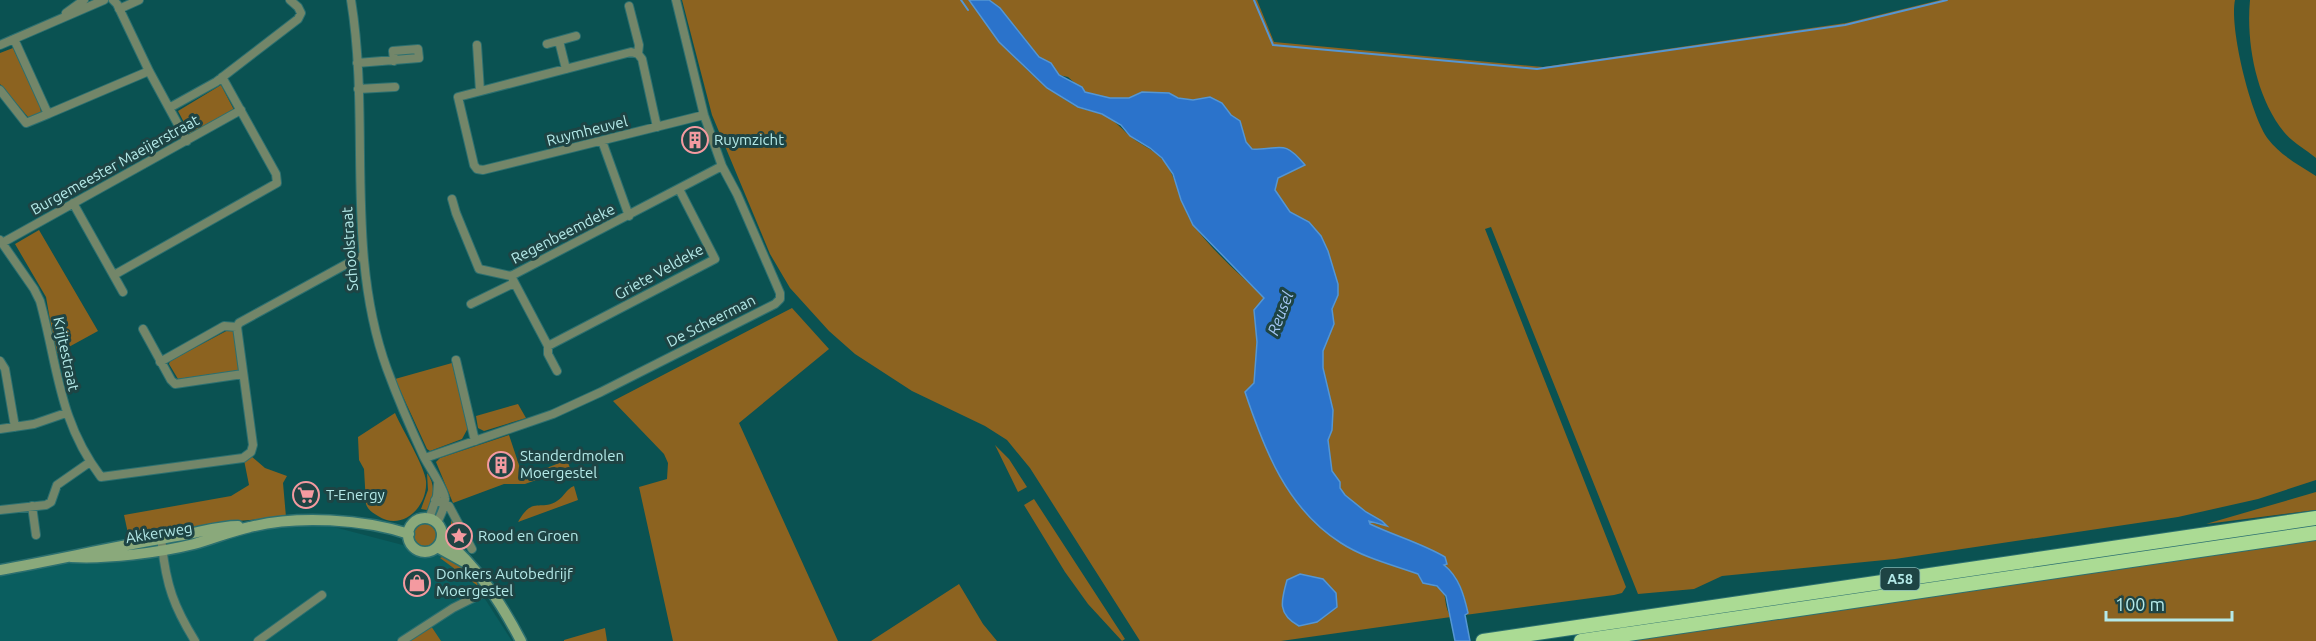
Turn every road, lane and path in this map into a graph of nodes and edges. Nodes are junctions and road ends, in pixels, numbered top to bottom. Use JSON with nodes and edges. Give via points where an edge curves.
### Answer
{"nodes":[{"id":1,"x":84,"y":0,"type":"edge"},
{"id":2,"x":105,"y":0,"type":"edge"},
{"id":3,"x":113,"y":0,"type":"edge"},
{"id":4,"x":139,"y":0,"type":"edge"},
{"id":5,"x":290,"y":0,"type":"edge"},
{"id":6,"x":351,"y":0,"type":"edge"},
{"id":7,"x":676,"y":0,"type":"edge"},
{"id":8,"x":629,"y":6,"type":"dead end"},
{"id":9,"x":119,"y":9,"type":"junction"},
{"id":10,"x":52,"y":22,"type":"junction"},
{"id":11,"x":576,"y":36,"type":"dead end"},
{"id":12,"x":14,"y":39,"type":"junction"},
{"id":13,"x":559,"y":41,"type":"junction"},
{"id":14,"x":547,"y":44,"type":"dead end"},
{"id":15,"x":0,"y":45,"type":"edge"},
{"id":16,"x":477,"y":45,"type":"dead end"},
{"id":17,"x":638,"y":54,"type":"junction"},
{"id":18,"x":394,"y":61,"type":"dead end"},
{"id":19,"x":357,"y":63,"type":"junction"},
{"id":20,"x":566,"y":69,"type":"junction"},
{"id":21,"x":149,"y":71,"type":"junction"},
{"id":22,"x":222,"y":77,"type":"junction"},
{"id":23,"x":395,"y":87,"type":"dead end"},
{"id":24,"x":358,"y":89,"type":"junction"},
{"id":25,"x":0,"y":90,"type":"edge"},
{"id":26,"x":480,"y":91,"type":"junction"},
{"id":27,"x":169,"y":108,"type":"junction"},
{"id":28,"x":241,"y":110,"type":"junction"},
{"id":29,"x":48,"y":114,"type":"junction"},
{"id":30,"x":704,"y":116,"type":"junction"},
{"id":31,"x":657,"y":127,"type":"junction"},
{"id":32,"x":187,"y":141,"type":"junction"},
{"id":33,"x":602,"y":141,"type":"junction"},
{"id":34,"x":722,"y":166,"type":"junction"},
{"id":35,"x":679,"y":189,"type":"junction"},
{"id":36,"x":452,"y":199,"type":"dead end"},
{"id":37,"x":74,"y":203,"type":"junction"},
{"id":38,"x":629,"y":216,"type":"junction"},
{"id":39,"x":1,"y":241,"type":"edge"},
{"id":40,"x":363,"y":255,"type":"junction"},
{"id":41,"x":114,"y":275,"type":"junction"},
{"id":42,"x":513,"y":279,"type":"junction"},
{"id":43,"x":123,"y":292,"type":"dead end"},
{"id":44,"x":471,"y":304,"type":"dead end"},
{"id":45,"x":237,"y":327,"type":"junction"},
{"id":46,"x":143,"y":329,"type":"dead end"},
{"id":47,"x":548,"y":346,"type":"junction"},
{"id":48,"x":456,"y":360,"type":"dead end"},
{"id":49,"x":0,"y":361,"type":"edge"},
{"id":50,"x":160,"y":362,"type":"junction"},
{"id":51,"x":557,"y":371,"type":"dead end"},
{"id":52,"x":243,"y":374,"type":"junction"},
{"id":53,"x":66,"y":413,"type":"junction"},
{"id":54,"x":15,"y":427,"type":"junction"},
{"id":55,"x":0,"y":429,"type":"edge"},
{"id":56,"x":475,"y":441,"type":"junction"},
{"id":57,"x":425,"y":458,"type":"junction"},
{"id":58,"x":90,"y":462,"type":"junction"},
{"id":59,"x":438,"y":484,"type":"junction"},
{"id":60,"x":435,"y":501,"type":"junction"},
{"id":61,"x":445,"y":504,"type":"junction"},
{"id":62,"x":32,"y":506,"type":"junction"},
{"id":63,"x":0,"y":510,"type":"edge"},
{"id":64,"x":2316,"y":518,"type":"edge"},
{"id":65,"x":433,"y":521,"type":"junction"},
{"id":66,"x":411,"y":529,"type":"junction"},
{"id":67,"x":2316,"y":533,"type":"edge"},
{"id":68,"x":36,"y":535,"type":"dead end"},
{"id":69,"x":440,"y":542,"type":"junction"},
{"id":70,"x":161,"y":543,"type":"junction"},
{"id":71,"x":472,"y":549,"type":"dead end"},
{"id":72,"x":0,"y":570,"type":"edge"},
{"id":73,"x":483,"y":593,"type":"dead end"},
{"id":74,"x":322,"y":595,"type":"dead end"},
{"id":75,"x":195,"y":641,"type":"edge"},
{"id":76,"x":258,"y":641,"type":"edge"},
{"id":77,"x":402,"y":641,"type":"edge"},
{"id":78,"x":521,"y":641,"type":"edge"},
{"id":79,"x":1483,"y":641,"type":"edge"},
{"id":80,"x":1581,"y":641,"type":"edge"}],
"edges":[{"from":1,"to":10,"type":"street"},
{"from":2,"to":10,"type":"street"},
{"from":3,"to":9,"type":"street"},
{"from":4,"to":9,"type":"street"},
{"from":5,"to":22,"type":"street","via":[[301,13],[298,19]]},
{"from":6,"to":19,"type":"street","name":"Schoolstraat"},
{"from":7,"to":30,"type":"street","name":"De Scheerman"},
{"from":8,"to":17,"type":"street"},
{"from":9,"to":21,"type":"street"},
{"from":10,"to":12,"type":"street"},
{"from":11,"to":13,"type":"street"},
{"from":12,"to":15,"type":"street"},
{"from":12,"to":29,"type":"street"},
{"from":13,"to":14,"type":"street"},
{"from":13,"to":20,"type":"street"},
{"from":16,"to":26,"type":"street"},
{"from":17,"to":20,"type":"street","via":[[631,52]]},
{"from":17,"to":31,"type":"street"},
{"from":18,"to":19,"type":"street"},
{"from":19,"to":24,"type":"street","name":"Schoolstraat"},
{"from":20,"to":26,"type":"street"},
{"from":21,"to":27,"type":"street"},
{"from":21,"to":29,"type":"street"},
{"from":22,"to":27,"type":"street"},
{"from":22,"to":28,"type":"street"},
{"from":23,"to":24,"type":"street"},
{"from":24,"to":40,"type":"street","name":"Schoolstraat"},
{"from":25,"to":29,"type":"street","via":[[26,123]]},
{"from":26,"to":33,"type":"street","name":"Ruymheuvel","via":[[458,97],[477,169]]},
{"from":27,"to":32,"type":"street"},
{"from":28,"to":32,"type":"street","name":"Burgemeester Maeijerstraat"},
{"from":28,"to":41,"type":"street","via":[[276,174],[277,183]]},
{"from":30,"to":31,"type":"street","name":"Ruymheuvel"},
{"from":30,"to":34,"type":"street","name":"De Scheerman"},
{"from":31,"to":33,"type":"street","name":"Ruymheuvel"},
{"from":32,"to":37,"type":"street","name":"Burgemeester Maeijerstraat"},
{"from":33,"to":38,"type":"street"},
{"from":34,"to":35,"type":"street","name":"Regenbeemdeke"},
{"from":34,"to":56,"type":"street","name":"De Scheerman","via":[[780,299],[602,392],[543,418]]},
{"from":35,"to":38,"type":"street","name":"Regenbeemdeke"},
{"from":35,"to":47,"type":"street","name":"Griete Veldeke","via":[[715,260]]},
{"from":36,"to":42,"type":"street","name":"Regenbeemdeke","via":[[479,269]]},
{"from":37,"to":39,"type":"street","name":"Burgemeester Maeijerstraat"},
{"from":37,"to":41,"type":"street"},
{"from":38,"to":42,"type":"street","name":"Regenbeemdeke"},
{"from":39,"to":53,"type":"street","name":"Krijtestraat","via":[[40,301]]},
{"from":40,"to":45,"type":"street","via":[[242,320]]},
{"from":40,"to":57,"type":"street","name":"Schoolstraat","via":[[372,316],[387,368]]},
{"from":41,"to":43,"type":"street"},
{"from":42,"to":44,"type":"street","name":"Regenbeemdeke"},
{"from":42,"to":47,"type":"street"},
{"from":45,"to":50,"type":"street","via":[[224,326]]},
{"from":45,"to":52,"type":"street"},
{"from":46,"to":50,"type":"street"},
{"from":47,"to":51,"type":"street"},
{"from":48,"to":56,"type":"street"},
{"from":49,"to":54,"type":"street","via":[[5,369]]},
{"from":50,"to":52,"type":"street","via":[[176,384]]},
{"from":52,"to":58,"type":"street","name":"Krijtestraat","via":[[253,445],[243,458],[101,477]]},
{"from":53,"to":54,"type":"street"},
{"from":53,"to":58,"type":"street","name":"Krijtestraat"},
{"from":54,"to":55,"type":"street"},
{"from":56,"to":57,"type":"street","name":"De Scheerman"},
{"from":57,"to":59,"type":"street","name":"Schoolstraat"},
{"from":58,"to":62,"type":"street","via":[[57,485],[51,502]]},
{"from":59,"to":60,"type":"street"},
{"from":59,"to":61,"type":"street","name":"Schoolstraat"},
{"from":60,"to":61,"type":"street"},
{"from":60,"to":65,"type":"street"},
{"from":61,"to":65,"type":"street"},
{"from":61,"to":71,"type":"street","name":"Schoolstraat"},
{"from":62,"to":63,"type":"street"},
{"from":62,"to":68,"type":"street"},
{"from":64,"to":79,"type":"highway","number":"A58"},
{"from":65,"to":66,"type":"main road","via":[[420,519]]},
{"from":65,"to":69,"type":"main road"},
{"from":66,"to":69,"type":"main road","via":[[410,542],[418,550],[426,552]]},
{"from":66,"to":70,"type":"main road","name":"Akkerweg","via":[[322,520],[234,526]]},
{"from":67,"to":80,"type":"highway","number":"A58"},
{"from":69,"to":78,"type":"main road","via":[[472,567],[498,599]]},
{"from":70,"to":72,"type":"main road","name":"Akkerweg","via":[[90,551]]},
{"from":70,"to":75,"type":"street","via":[[171,597]]},
{"from":73,"to":77,"type":"street"},
{"from":74,"to":76,"type":"street"}]}
